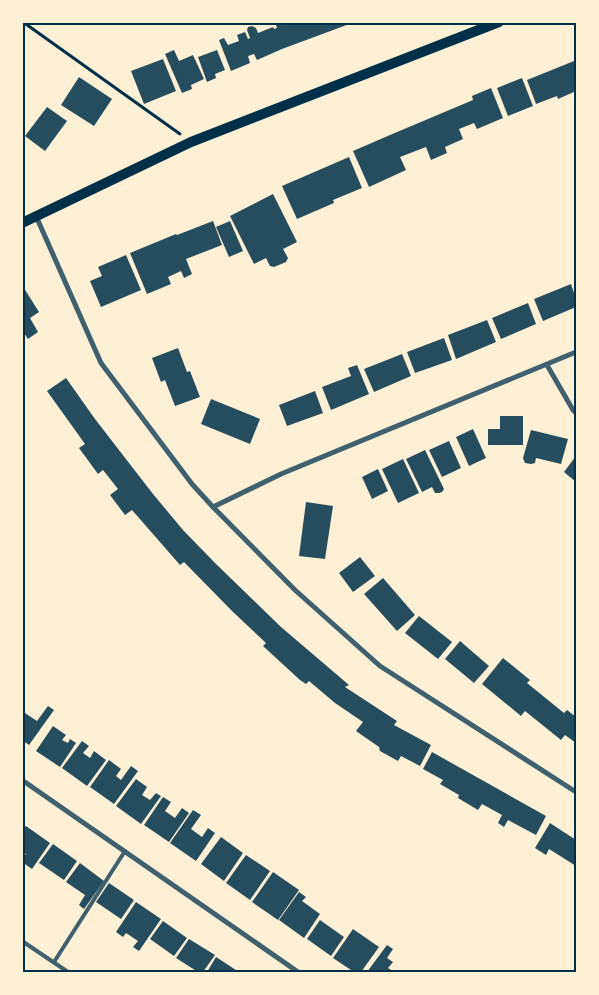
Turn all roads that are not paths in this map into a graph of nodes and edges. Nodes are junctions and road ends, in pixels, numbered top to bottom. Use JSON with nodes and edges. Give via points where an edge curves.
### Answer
{"nodes":[{"id":1,"x":499,"y":22,"type":"edge"},
{"id":2,"x":36,"y":216,"type":"junction"},
{"id":3,"x":22,"y":223,"type":"edge"},
{"id":4,"x":576,"y":352,"type":"edge"},
{"id":5,"x":547,"y":365,"type":"junction"},
{"id":6,"x":576,"y":413,"type":"edge"},
{"id":7,"x":213,"y":507,"type":"junction"},
{"id":8,"x":22,"y":780,"type":"edge"},
{"id":9,"x":576,"y":792,"type":"edge"},
{"id":10,"x":125,"y":852,"type":"junction"},
{"id":11,"x":22,"y":941,"type":"edge"},
{"id":12,"x":54,"y":962,"type":"junction"},
{"id":13,"x":68,"y":972,"type":"edge"},
{"id":14,"x":298,"y":972,"type":"edge"}],
"edges":[{"from":1,"to":2,"type":"main road","via":[[191,142]]},
{"from":2,"to":3,"type":"main road"},
{"from":2,"to":7,"type":"street","via":[[101,363]]},
{"from":4,"to":5,"type":"street"},
{"from":5,"to":6,"type":"street"},
{"from":5,"to":7,"type":"street","via":[[281,474]]},
{"from":7,"to":9,"type":"street","via":[[295,590],[380,666]]},
{"from":8,"to":10,"type":"street"},
{"from":10,"to":12,"type":"lane"},
{"from":10,"to":14,"type":"street"},
{"from":11,"to":12,"type":"lane"},
{"from":12,"to":13,"type":"lane"}]}
